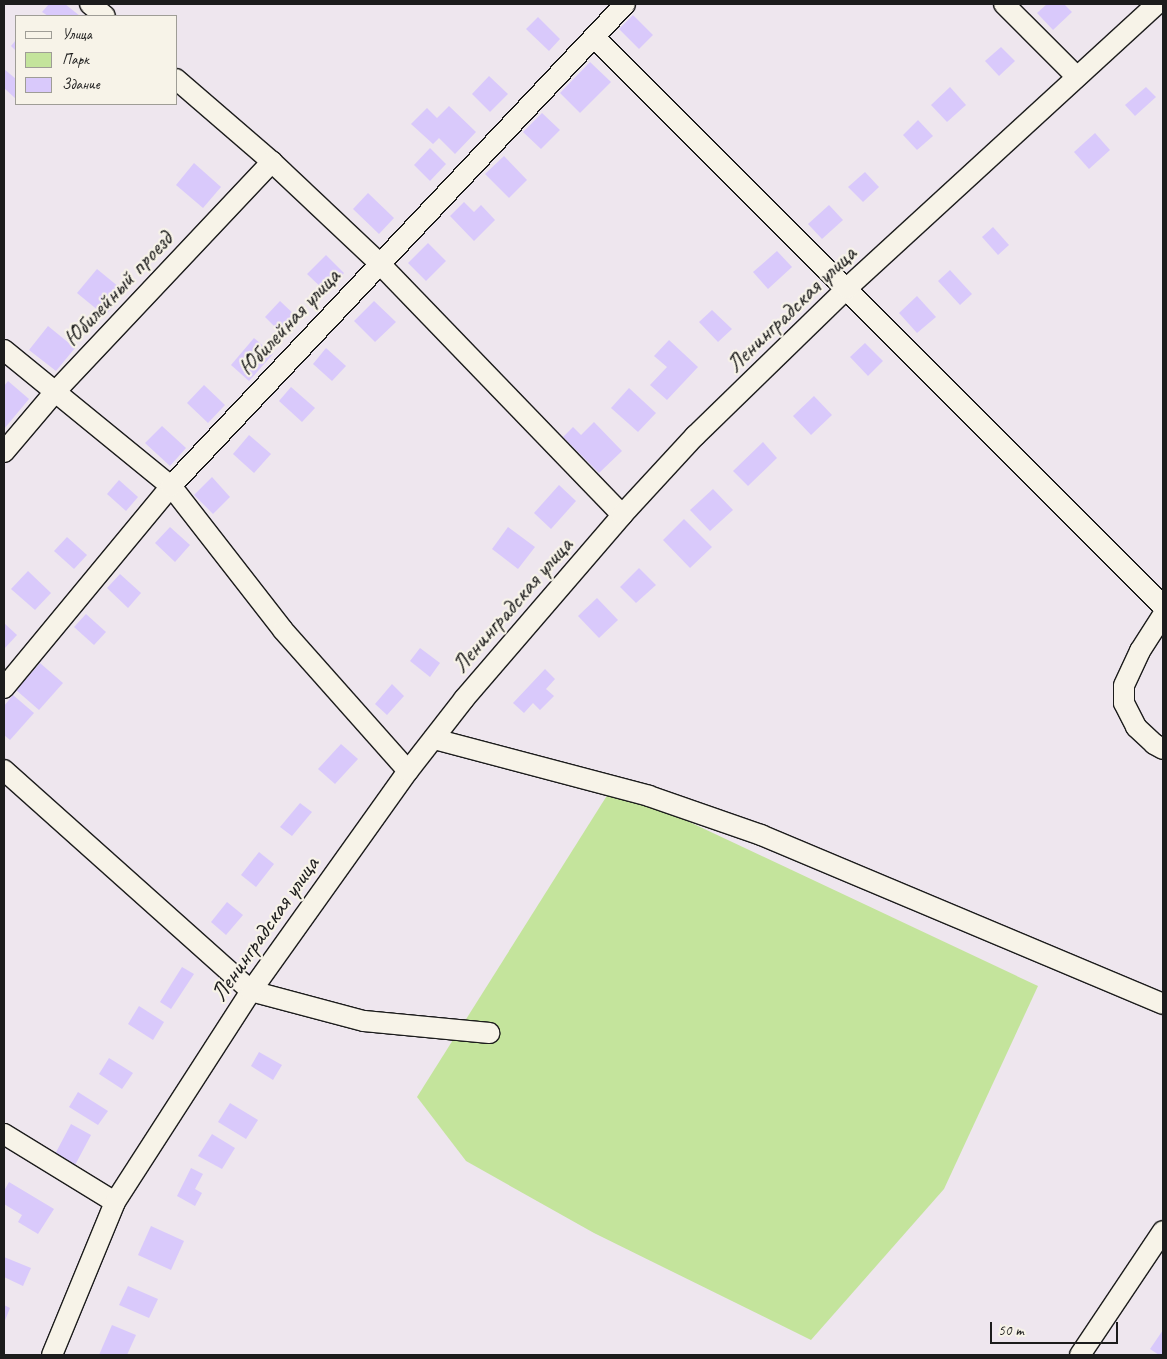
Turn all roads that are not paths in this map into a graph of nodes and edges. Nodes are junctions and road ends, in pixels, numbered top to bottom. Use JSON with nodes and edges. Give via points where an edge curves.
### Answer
{"nodes":[{"id":1,"x":90,"y":4,"type":"edge"},
{"id":2,"x":625,"y":4,"type":"edge"},
{"id":3,"x":1004,"y":4,"type":"edge"},
{"id":4,"x":1157,"y":4,"type":"edge"},
{"id":5,"x":104,"y":15,"type":"edge"},
{"id":6,"x":594,"y":38,"type":"junction"},
{"id":7,"x":1077,"y":77,"type":"junction"},
{"id":8,"x":178,"y":81,"type":"edge"},
{"id":9,"x":272,"y":162,"type":"junction"},
{"id":10,"x":379,"y":263,"type":"junction"},
{"id":11,"x":847,"y":288,"type":"junction"},
{"id":12,"x":4,"y":350,"type":"edge"},
{"id":13,"x":54,"y":393,"type":"junction"},
{"id":14,"x":4,"y":452,"type":"edge"},
{"id":15,"x":171,"y":486,"type":"junction"},
{"id":16,"x":622,"y":516,"type":"junction"},
{"id":17,"x":1163,"y":606,"type":"edge"},
{"id":18,"x":1163,"y":615,"type":"edge"},
{"id":19,"x":4,"y":688,"type":"edge"},
{"id":20,"x":434,"y":739,"type":"junction"},
{"id":21,"x":1163,"y":749,"type":"edge"},
{"id":22,"x":4,"y":770,"type":"edge"},
{"id":23,"x":408,"y":771,"type":"junction"},
{"id":24,"x":251,"y":991,"type":"junction"},
{"id":25,"x":1163,"y":1004,"type":"edge"},
{"id":26,"x":489,"y":1033,"type":"dead end"},
{"id":27,"x":4,"y":1134,"type":"edge"},
{"id":28,"x":115,"y":1202,"type":"junction"},
{"id":29,"x":1163,"y":1231,"type":"edge"},
{"id":30,"x":52,"y":1355,"type":"edge"},
{"id":31,"x":1080,"y":1355,"type":"edge"}],
"edges":[{"from":1,"to":5,"type":"street"},
{"from":2,"to":6,"type":"street","name":"Юбилейная улица"},
{"from":3,"to":7,"type":"street"},
{"from":4,"to":7,"type":"street","name":"Ленинградская улица"},
{"from":6,"to":10,"type":"street","name":"Юбилейная улица"},
{"from":6,"to":11,"type":"street"},
{"from":7,"to":11,"type":"street","name":"Ленинградская улица"},
{"from":8,"to":9,"type":"street"},
{"from":9,"to":10,"type":"street"},
{"from":9,"to":13,"type":"street","name":"Юбилейный проезд"},
{"from":10,"to":15,"type":"street","name":"Юбилейная улица"},
{"from":10,"to":16,"type":"street"},
{"from":11,"to":16,"type":"street","name":"Ленинградская улица","via":[[695,436]]},
{"from":11,"to":17,"type":"street"},
{"from":12,"to":13,"type":"street"},
{"from":13,"to":14,"type":"street","name":"Юбилейный проезд"},
{"from":13,"to":15,"type":"street"},
{"from":15,"to":19,"type":"street","name":"Юбилейная улица"},
{"from":15,"to":23,"type":"street","via":[[283,630]]},
{"from":16,"to":20,"type":"street","name":"Ленинградская улица","via":[[464,699]]},
{"from":18,"to":21,"type":"street","via":[[1140,651],[1124,686],[1124,703],[1136,727]]},
{"from":20,"to":23,"type":"street","name":"Ленинградская улица"},
{"from":20,"to":25,"type":"street","via":[[650,796],[752,832]]},
{"from":22,"to":24,"type":"street"},
{"from":23,"to":24,"type":"street","name":"Ленинградская улица"},
{"from":24,"to":26,"type":"street","via":[[364,1021]]},
{"from":24,"to":28,"type":"street","name":"Ленинградская улица"},
{"from":27,"to":28,"type":"street"},
{"from":28,"to":30,"type":"street","name":"Ленинградская улица"},
{"from":29,"to":31,"type":"street"}]}
